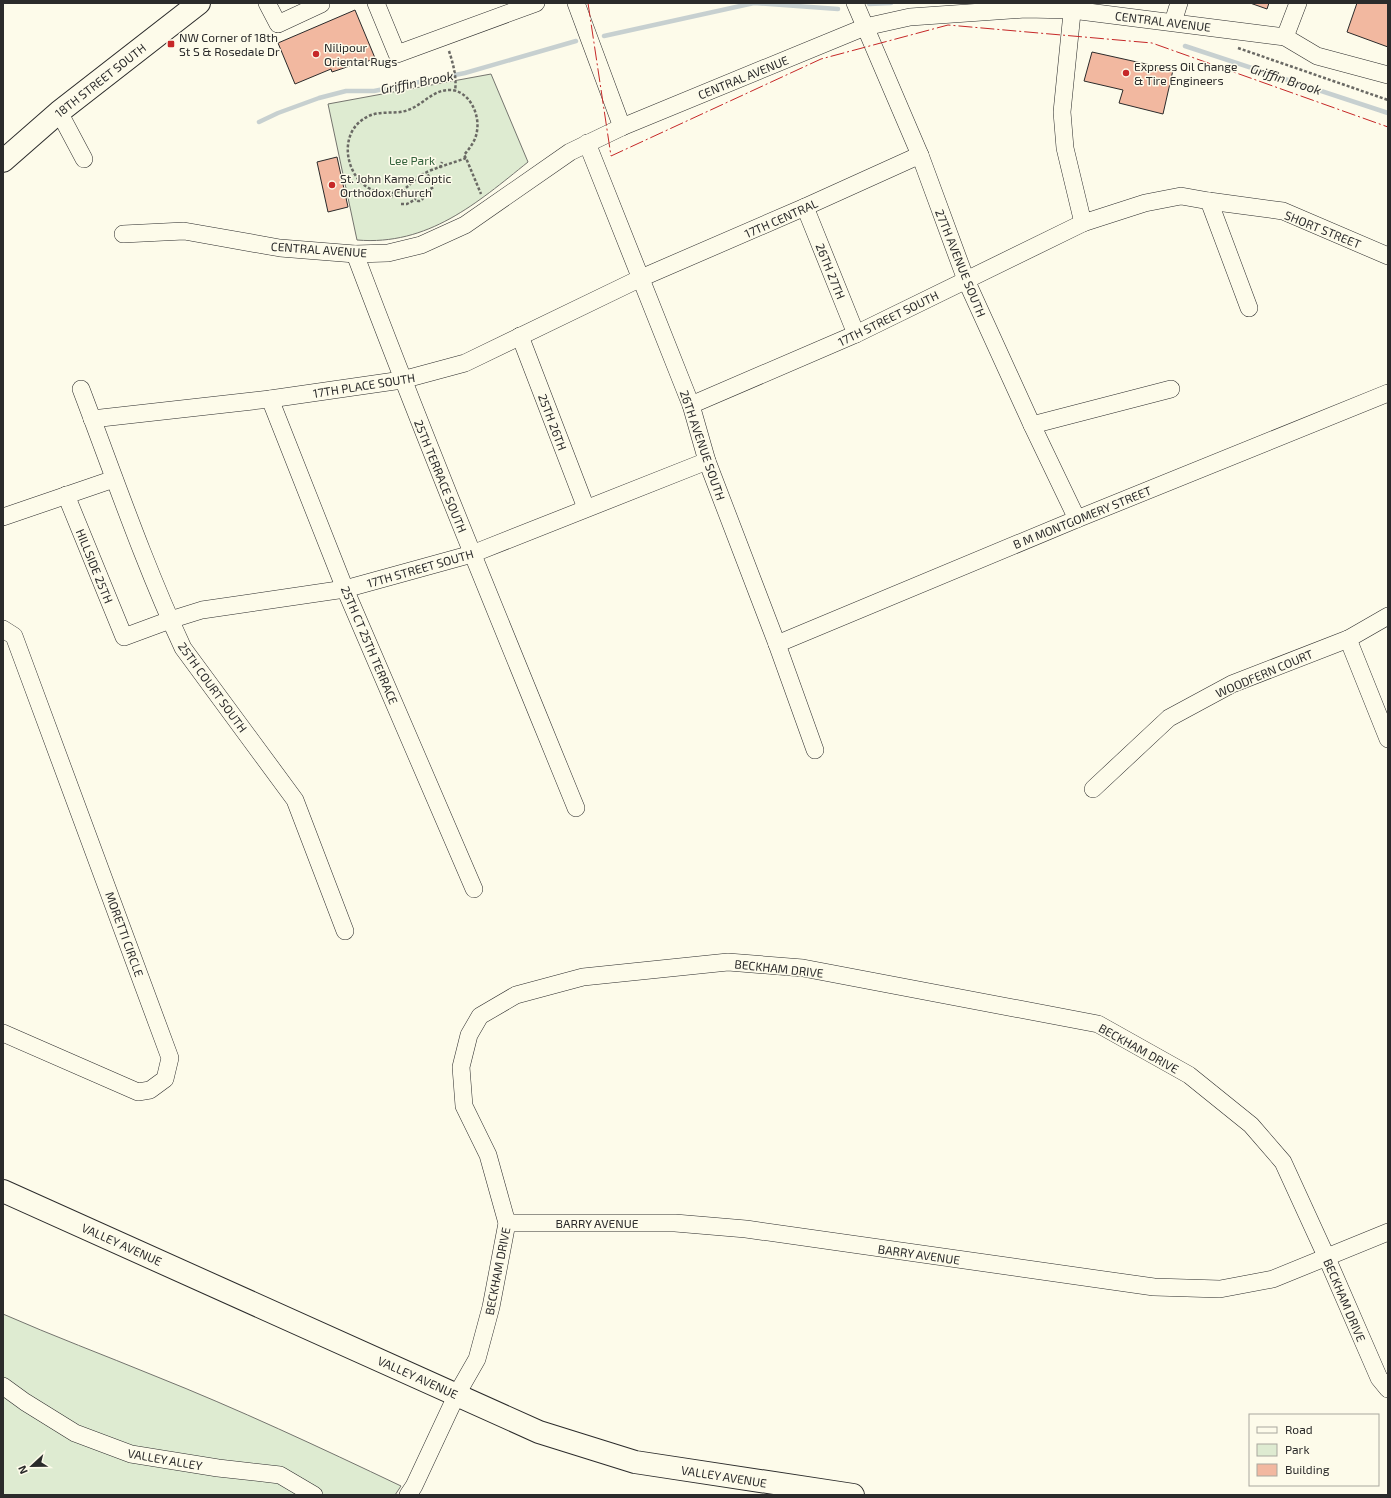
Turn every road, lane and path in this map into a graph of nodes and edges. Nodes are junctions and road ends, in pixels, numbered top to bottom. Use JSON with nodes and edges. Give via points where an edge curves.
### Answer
{"nodes":[{"id":1,"x":199,"y":3,"type":"edge"},
{"id":2,"x":267,"y":3,"type":"edge"},
{"id":3,"x":321,"y":3,"type":"edge"},
{"id":4,"x":376,"y":3,"type":"edge"},
{"id":5,"x":536,"y":3,"type":"edge"},
{"id":6,"x":576,"y":3,"type":"edge"},
{"id":7,"x":855,"y":3,"type":"edge"},
{"id":8,"x":1180,"y":3,"type":"edge"},
{"id":9,"x":1298,"y":3,"type":"edge"},
{"id":10,"x":1072,"y":7,"type":"edge"},
{"id":11,"x":1109,"y":9,"type":"edge"},
{"id":12,"x":1174,"y":22,"type":"junction"},
{"id":13,"x":865,"y":27,"type":"junction"},
{"id":14,"x":1285,"y":37,"type":"junction"},
{"id":15,"x":1232,"y":47,"type":"dead end"},
{"id":16,"x":452,"y":62,"type":"dead end"},
{"id":17,"x":1388,"y":76,"type":"edge"},
{"id":18,"x":455,"y":91,"type":"junction"},
{"id":19,"x":1388,"y":100,"type":"edge"},
{"id":20,"x":58,"y":112,"type":"junction"},
{"id":21,"x":622,"y":127,"type":"junction"},
{"id":22,"x":587,"y":143,"type":"junction"},
{"id":23,"x":920,"y":155,"type":"junction"},
{"id":24,"x":455,"y":158,"type":"dead end"},
{"id":25,"x":466,"y":158,"type":"junction"},
{"id":26,"x":84,"y":159,"type":"dead end"},
{"id":27,"x":459,"y":160,"type":"junction"},
{"id":28,"x":3,"y":162,"type":"edge"},
{"id":29,"x":442,"y":162,"type":"dead end"},
{"id":30,"x":439,"y":168,"type":"junction"},
{"id":31,"x":427,"y":173,"type":"junction"},
{"id":32,"x":392,"y":193,"type":"junction"},
{"id":33,"x":482,"y":197,"type":"dead end"},
{"id":34,"x":391,"y":198,"type":"dead end"},
{"id":35,"x":1209,"y":201,"type":"junction"},
{"id":36,"x":401,"y":204,"type":"dead end"},
{"id":37,"x":805,"y":207,"type":"junction"},
{"id":38,"x":1082,"y":223,"type":"junction"},
{"id":39,"x":122,"y":234,"type":"dead end"},
{"id":40,"x":355,"y":254,"type":"junction"},
{"id":41,"x":1388,"y":256,"type":"edge"},
{"id":42,"x":641,"y":278,"type":"junction"},
{"id":43,"x":966,"y":280,"type":"junction"},
{"id":44,"x":1249,"y":308,"type":"dead end"},
{"id":45,"x":856,"y":334,"type":"junction"},
{"id":46,"x":520,"y":336,"type":"junction"},
{"id":47,"x":402,"y":380,"type":"junction"},
{"id":48,"x":81,"y":389,"type":"dead end"},
{"id":49,"x":1171,"y":389,"type":"dead end"},
{"id":50,"x":1388,"y":393,"type":"edge"},
{"id":51,"x":270,"y":399,"type":"junction"},
{"id":52,"x":691,"y":406,"type":"junction"},
{"id":53,"x":92,"y":418,"type":"junction"},
{"id":54,"x":1032,"y":425,"type":"junction"},
{"id":55,"x":706,"y":461,"type":"junction"},
{"id":56,"x":114,"y":479,"type":"junction"},
{"id":57,"x":66,"y":495,"type":"junction"},
{"id":58,"x":586,"y":508,"type":"junction"},
{"id":59,"x":3,"y":517,"type":"edge"},
{"id":60,"x":1077,"y":519,"type":"junction"},
{"id":61,"x":472,"y":554,"type":"junction"},
{"id":62,"x":345,"y":589,"type":"junction"},
{"id":63,"x":1388,"y":616,"type":"edge"},
{"id":64,"x":170,"y":620,"type":"junction"},
{"id":65,"x":3,"y":628,"type":"edge"},
{"id":66,"x":124,"y":637,"type":"joint"},
{"id":67,"x":1348,"y":639,"type":"junction"},
{"id":68,"x":777,"y":644,"type":"junction"},
{"id":69,"x":1388,"y":739,"type":"edge"},
{"id":70,"x":814,"y":750,"type":"dead end"},
{"id":71,"x":1093,"y":790,"type":"dead end"},
{"id":72,"x":576,"y":808,"type":"dead end"},
{"id":73,"x":474,"y":889,"type":"dead end"},
{"id":74,"x":345,"y":930,"type":"dead end"},
{"id":75,"x":3,"y":1033,"type":"edge"},
{"id":76,"x":3,"y":1191,"type":"edge"},
{"id":77,"x":506,"y":1223,"type":"junction"},
{"id":78,"x":1388,"y":1232,"type":"edge"},
{"id":79,"x":1326,"y":1256,"type":"junction"},
{"id":80,"x":3,"y":1386,"type":"edge"},
{"id":81,"x":1388,"y":1389,"type":"edge"},
{"id":82,"x":457,"y":1394,"type":"junction"},
{"id":83,"x":411,"y":1490,"type":"edge"},
{"id":84,"x":314,"y":1495,"type":"edge"},
{"id":85,"x":853,"y":1495,"type":"edge"}],
"edges":[{"from":1,"to":20,"type":"main road","name":"18TH STREET SOUTH"},
{"from":2,"to":3,"type":"street","via":[[278,24]]},
{"from":4,"to":5,"type":"street","via":[[396,54]]},
{"from":6,"to":21,"type":"street"},
{"from":7,"to":13,"type":"street","name":"27TH AVENUE SOUTH"},
{"from":8,"to":12,"type":"street"},
{"from":9,"to":14,"type":"street"},
{"from":10,"to":11,"type":"street","name":"CENTRAL AVENUE"},
{"from":10,"to":13,"type":"street","name":"CENTRAL AVENUE","via":[[910,17]]},
{"from":10,"to":38,"type":"street","via":[[1062,112],[1065,148]]},
{"from":11,"to":12,"type":"street","name":"CENTRAL AVENUE"},
{"from":12,"to":14,"type":"street","name":"CENTRAL AVENUE"},
{"from":13,"to":21,"type":"street","name":"CENTRAL AVENUE"},
{"from":13,"to":23,"type":"street","name":"27TH AVENUE SOUTH"},
{"from":14,"to":17,"type":"street","name":"CENTRAL AVENUE","via":[[1317,56]]},
{"from":15,"to":19,"type":"path"},
{"from":16,"to":18,"type":"path"},
{"from":18,"to":25,"type":"path","via":[[464,94],[477,116],[478,130],[475,140],[464,155]]},
{"from":18,"to":32,"type":"path","via":[[436,92],[420,105],[408,110],[375,113],[360,120],[355,126],[351,133],[348,153],[353,172],[368,188],[376,192]]},
{"from":20,"to":26,"type":"street"},
{"from":20,"to":28,"type":"main road","name":"18TH STREET SOUTH"},
{"from":21,"to":22,"type":"street","name":"CENTRAL AVENUE"},
{"from":22,"to":40,"type":"street","name":"CENTRAL AVENUE","via":[[570,152],[465,225],[421,245],[388,253]]},
{"from":22,"to":42,"type":"street","name":"26TH AVENUE SOUTH"},
{"from":23,"to":37,"type":"street","name":"17TH CENTRAL"},
{"from":23,"to":43,"type":"street","name":"27TH AVENUE SOUTH"},
{"from":24,"to":27,"type":"path"},
{"from":25,"to":27,"type":"path"},
{"from":25,"to":33,"type":"path"},
{"from":27,"to":30,"type":"path"},
{"from":29,"to":30,"type":"path"},
{"from":30,"to":31,"type":"path"},
{"from":31,"to":32,"type":"path","via":[[404,190]]},
{"from":31,"to":36,"type":"path","via":[[434,187],[426,191],[421,201],[416,199]]},
{"from":32,"to":34,"type":"path"},
{"from":35,"to":38,"type":"street","name":"SHORT STREET","via":[[1181,196],[1145,203]]},
{"from":35,"to":41,"type":"street","name":"SHORT STREET","via":[[1283,211]]},
{"from":35,"to":44,"type":"street"},
{"from":37,"to":42,"type":"street","name":"17TH CENTRAL"},
{"from":37,"to":45,"type":"street","name":"26TH 27TH"},
{"from":38,"to":43,"type":"street","name":"17TH STREET SOUTH"},
{"from":39,"to":40,"type":"street","name":"CENTRAL AVENUE","via":[[184,231],[280,248]]},
{"from":40,"to":47,"type":"street","name":"25TH TERRACE SOUTH"},
{"from":42,"to":46,"type":"street","name":"17TH PLACE SOUTH"},
{"from":42,"to":52,"type":"street","name":"26TH AVENUE SOUTH"},
{"from":43,"to":45,"type":"street","name":"17TH STREET SOUTH"},
{"from":43,"to":54,"type":"street","name":"27TH AVENUE SOUTH"},
{"from":45,"to":52,"type":"street","name":"17TH STREET SOUTH"},
{"from":46,"to":47,"type":"street","name":"17TH PLACE SOUTH","via":[[465,363]]},
{"from":46,"to":58,"type":"street","name":"25TH 26TH"},
{"from":47,"to":51,"type":"street","name":"17TH PLACE SOUTH"},
{"from":47,"to":61,"type":"street","name":"25TH TERRACE SOUTH"},
{"from":48,"to":53,"type":"street","name":"25TH COURT SOUTH"},
{"from":49,"to":54,"type":"street"},
{"from":50,"to":60,"type":"street","name":"B M MONTGOMERY STREET"},
{"from":51,"to":53,"type":"street","name":"17TH PLACE SOUTH"},
{"from":51,"to":62,"type":"street","name":"25TH CT 25TH TERRACE"},
{"from":52,"to":55,"type":"street","name":"26TH AVENUE SOUTH"},
{"from":53,"to":56,"type":"street","name":"25TH COURT SOUTH"},
{"from":54,"to":60,"type":"street","name":"27TH AVENUE SOUTH"},
{"from":55,"to":58,"type":"street","name":"17TH STREET SOUTH"},
{"from":55,"to":68,"type":"street","name":"26TH AVENUE SOUTH"},
{"from":56,"to":57,"type":"street"},
{"from":56,"to":64,"type":"street","name":"25TH COURT SOUTH"},
{"from":57,"to":59,"type":"street"},
{"from":57,"to":66,"type":"street","name":"HILLSIDE 25TH"},
{"from":58,"to":61,"type":"street","name":"17TH STREET SOUTH"},
{"from":60,"to":68,"type":"street","name":"B M MONTGOMERY STREET"},
{"from":61,"to":62,"type":"street","name":"17TH STREET SOUTH"},
{"from":61,"to":72,"type":"street","name":"25TH TERRACE SOUTH"},
{"from":62,"to":64,"type":"street","name":"17TH STREET SOUTH","via":[[202,610]]},
{"from":62,"to":73,"type":"street","name":"25TH CT 25TH TERRACE"},
{"from":63,"to":67,"type":"street","name":"WOODFERN COURT"},
{"from":64,"to":66,"type":"street","name":"17TH STREET SOUTH"},
{"from":64,"to":74,"type":"street","name":"25TH COURT SOUTH","via":[[183,648],[295,800]]},
{"from":65,"to":75,"type":"street","name":"MORETTI CIRCLE","via":[[14,636],[170,1058],[165,1079],[150,1090],[138,1092]]},
{"from":67,"to":69,"type":"street"},
{"from":67,"to":71,"type":"street","name":"WOODFERN COURT","via":[[1232,684],[1169,718]]},
{"from":68,"to":70,"type":"street","name":"26TH AVENUE SOUTH"},
{"from":76,"to":82,"type":"main road","name":"VALLEY AVENUE"},
{"from":77,"to":79,"type":"street","name":"BARRY AVENUE","via":[[674,1223],[746,1229],[1154,1287],[1220,1289],[1273,1279]]},
{"from":77,"to":79,"type":"street","name":"BECKHAM DRIVE","via":[[488,1155],[464,1106],[461,1067],[469,1035],[480,1016],[516,995],[583,977],[728,962],[803,968],[1098,1024],[1189,1076],[1251,1125],[1283,1162]]},
{"from":77,"to":82,"type":"street","name":"BECKHAM DRIVE","via":[[491,1307],[477,1359]]},
{"from":78,"to":79,"type":"street","name":"BARRY AVENUE"},
{"from":79,"to":81,"type":"street","name":"BECKHAM DRIVE","via":[[1379,1378]]},
{"from":80,"to":84,"type":"street","name":"VALLEY ALLEY","via":[[75,1433],[131,1454],[280,1475]]},
{"from":82,"to":83,"type":"street","name":"BECKHAM DRIVE"},
{"from":82,"to":85,"type":"main road","name":"VALLEY AVENUE","via":[[539,1432],[635,1462]]}]}
